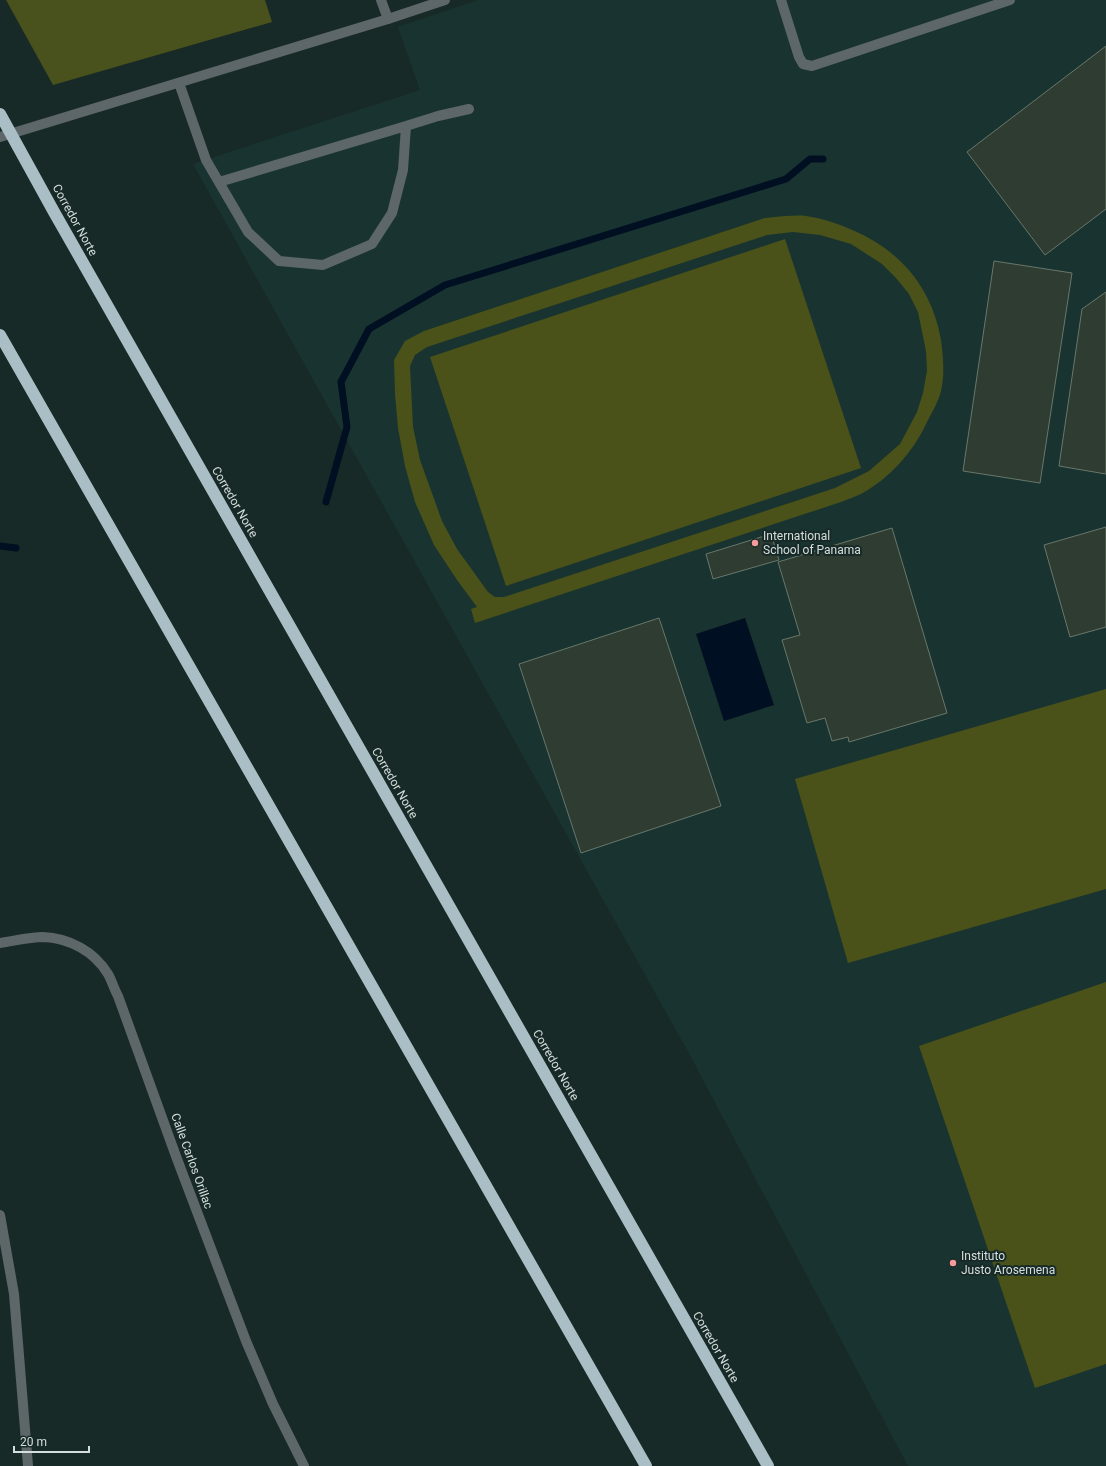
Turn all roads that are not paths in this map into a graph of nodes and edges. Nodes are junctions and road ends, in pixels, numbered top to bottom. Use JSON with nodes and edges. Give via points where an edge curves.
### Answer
{"nodes":[{"id":1,"x":381,"y":0,"type":"edge"},
{"id":2,"x":445,"y":0,"type":"edge"},
{"id":3,"x":781,"y":0,"type":"edge"},
{"id":4,"x":1010,"y":0,"type":"edge"},
{"id":5,"x":388,"y":19,"type":"junction"},
{"id":6,"x":179,"y":83,"type":"junction"},
{"id":7,"x":469,"y":109,"type":"dead end"},
{"id":8,"x":0,"y":114,"type":"edge"},
{"id":9,"x":406,"y":126,"type":"junction"},
{"id":10,"x":0,"y":137,"type":"edge"},
{"id":11,"x":219,"y":182,"type":"junction"},
{"id":12,"x":0,"y":335,"type":"edge"},
{"id":13,"x":0,"y":944,"type":"edge"},
{"id":14,"x":0,"y":1215,"type":"edge"},
{"id":15,"x":28,"y":1466,"type":"edge"},
{"id":16,"x":304,"y":1466,"type":"edge"},
{"id":17,"x":646,"y":1466,"type":"edge"},
{"id":18,"x":768,"y":1466,"type":"edge"}],
"edges":[{"from":1,"to":5,"type":"street"},
{"from":2,"to":5,"type":"street"},
{"from":3,"to":4,"type":"street","via":[[799,57],[804,64],[812,66]]},
{"from":5,"to":6,"type":"street"},
{"from":6,"to":10,"type":"street"},
{"from":6,"to":11,"type":"street","via":[[206,160]]},
{"from":7,"to":9,"type":"street"},
{"from":8,"to":18,"type":"highway","name":"Corredor Norte"},
{"from":9,"to":11,"type":"street"},
{"from":9,"to":11,"type":"street","via":[[403,170],[392,213],[372,244],[323,265],[279,261],[248,232]]},
{"from":12,"to":17,"type":"highway"},
{"from":13,"to":16,"type":"street","name":"Calle Carlos Orillac","via":[[43,937],[77,945],[91,954],[108,974],[246,1341]]},
{"from":14,"to":15,"type":"street","via":[[14,1294]]}]}
